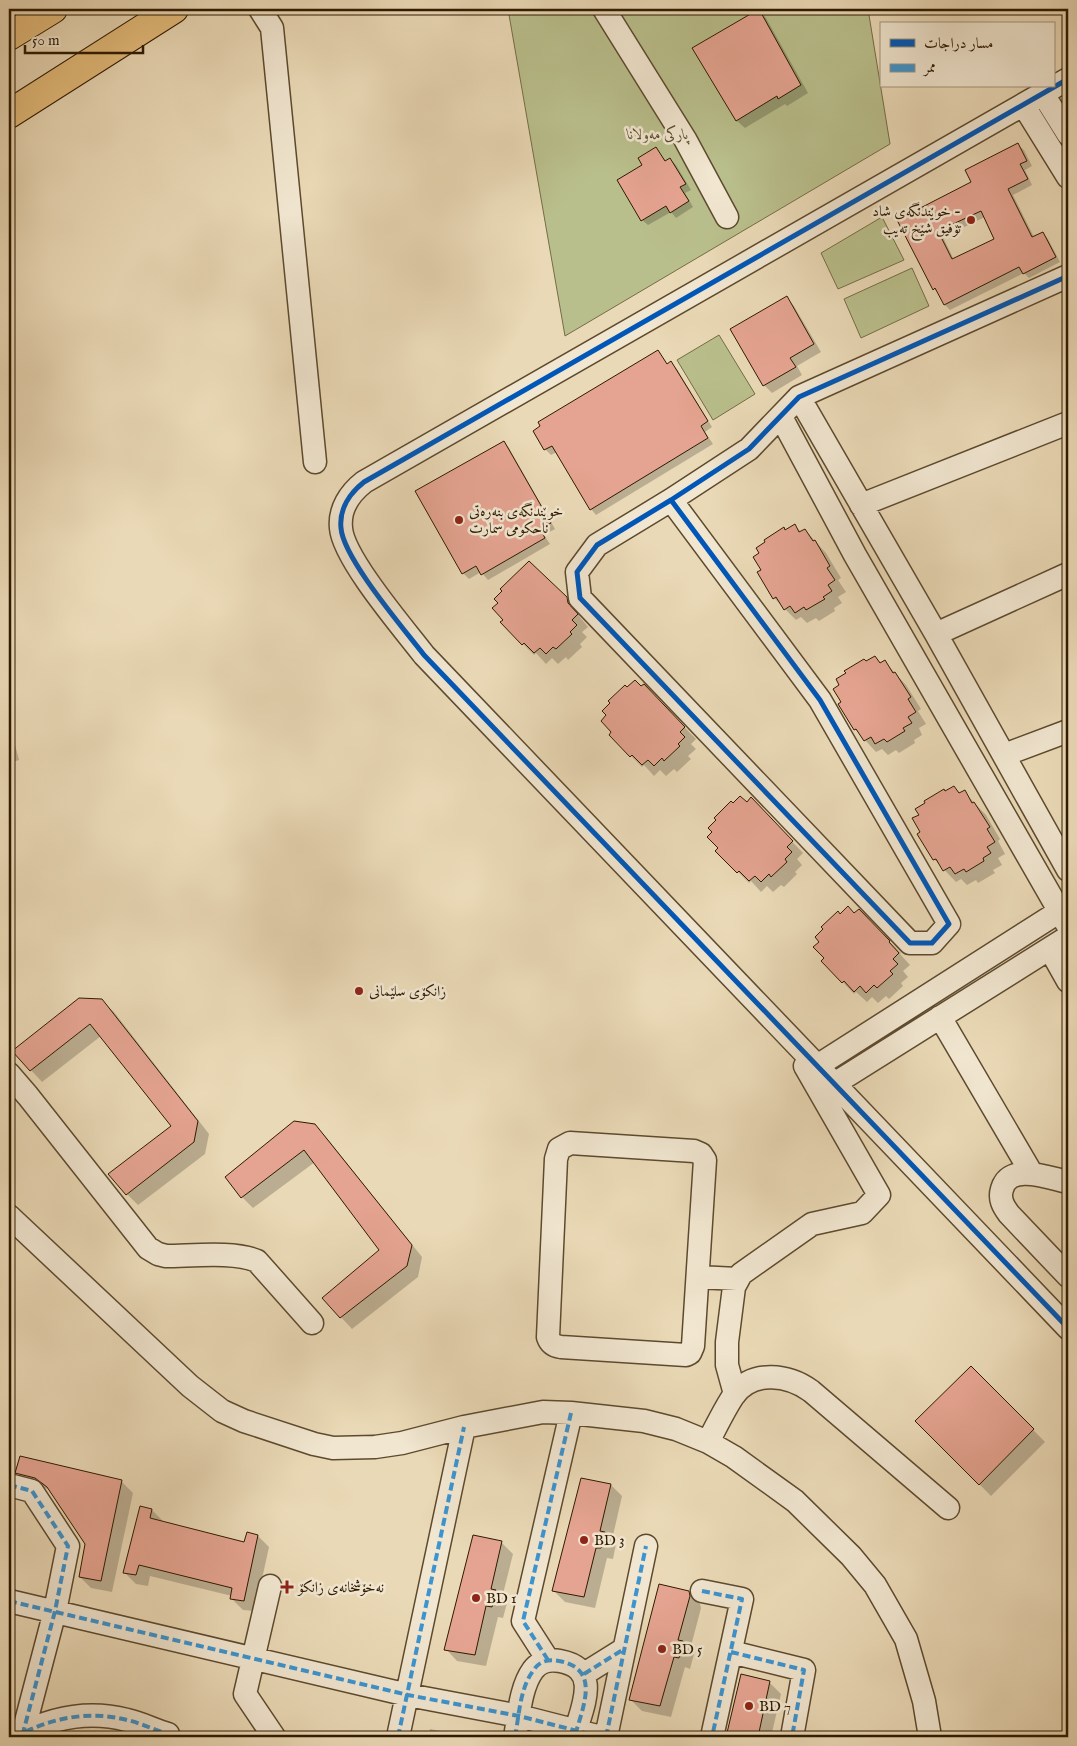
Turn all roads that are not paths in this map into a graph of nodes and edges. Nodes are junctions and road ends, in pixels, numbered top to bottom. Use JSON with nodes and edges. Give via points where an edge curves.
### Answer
{"nodes":[{"id":1,"x":53,"y":9,"type":"edge"},
{"id":2,"x":174,"y":9,"type":"edge"},
{"id":3,"x":260,"y":9,"type":"edge"},
{"id":4,"x":604,"y":9,"type":"edge"},
{"id":5,"x":9,"y":36,"type":"edge"},
{"id":6,"x":1068,"y":79,"type":"edge"},
{"id":7,"x":1054,"y":87,"type":"edge"},
{"id":8,"x":1053,"y":88,"type":"edge"},
{"id":9,"x":1043,"y":94,"type":"junction"},
{"id":10,"x":1024,"y":106,"type":"junction"},
{"id":11,"x":9,"y":114,"type":"edge"},
{"id":12,"x":1067,"y":128,"type":"edge"},
{"id":13,"x":1044,"y":138,"type":"junction"},
{"id":14,"x":1068,"y":177,"type":"edge"},
{"id":15,"x":727,"y":217,"type":"dead end"},
{"id":16,"x":1068,"y":276,"type":"edge"},
{"id":17,"x":799,"y":397,"type":"junction"},
{"id":18,"x":781,"y":417,"type":"junction"},
{"id":19,"x":1068,"y":422,"type":"edge"},
{"id":20,"x":315,"y":462,"type":"dead end"},
{"id":21,"x":671,"y":500,"type":"junction"},
{"id":22,"x":861,"y":505,"type":"junction"},
{"id":23,"x":882,"y":541,"type":"junction"},
{"id":24,"x":855,"y":555,"type":"junction"},
{"id":25,"x":1068,"y":574,"type":"edge"},
{"id":26,"x":936,"y":634,"type":"junction"},
{"id":27,"x":1068,"y":731,"type":"edge"},
{"id":28,"x":1004,"y":755,"type":"junction"},
{"id":29,"x":1068,"y":870,"type":"edge"},
{"id":30,"x":1065,"y":914,"type":"edge"},
{"id":31,"x":1059,"y":943,"type":"edge"},
{"id":32,"x":1068,"y":981,"type":"edge"},
{"id":33,"x":940,"y":1017,"type":"junction"},
{"id":34,"x":874,"y":1029,"type":"junction"},
{"id":35,"x":788,"y":1036,"type":"junction"},
{"id":36,"x":888,"y":1050,"type":"junction"},
{"id":37,"x":817,"y":1066,"type":"junction"},
{"id":38,"x":9,"y":1074,"type":"edge"},
{"id":39,"x":834,"y":1084,"type":"junction"},
{"id":40,"x":1032,"y":1174,"type":"junction"},
{"id":41,"x":1068,"y":1182,"type":"edge"},
{"id":42,"x":9,"y":1216,"type":"edge"},
{"id":43,"x":1068,"y":1276,"type":"edge"},
{"id":44,"x":698,"y":1277,"type":"junction"},
{"id":45,"x":738,"y":1279,"type":"junction"},
{"id":46,"x":312,"y":1323,"type":"dead end"},
{"id":47,"x":1068,"y":1328,"type":"edge"},
{"id":48,"x":735,"y":1394,"type":"junction"},
{"id":49,"x":572,"y":1413,"type":"junction"},
{"id":50,"x":464,"y":1427,"type":"junction"},
{"id":51,"x":708,"y":1442,"type":"junction"},
{"id":52,"x":9,"y":1485,"type":"edge"},
{"id":53,"x":948,"y":1508,"type":"dead end"},
{"id":54,"x":646,"y":1546,"type":"dead end"},
{"id":55,"x":270,"y":1586,"type":"dead end"},
{"id":56,"x":702,"y":1591,"type":"dead end"},
{"id":57,"x":9,"y":1601,"type":"edge"},
{"id":58,"x":55,"y":1611,"type":"junction"},
{"id":59,"x":624,"y":1649,"type":"junction"},
{"id":60,"x":730,"y":1652,"type":"junction"},
{"id":61,"x":253,"y":1658,"type":"junction"},
{"id":62,"x":548,"y":1660,"type":"junction"},
{"id":63,"x":584,"y":1674,"type":"junction"},
{"id":64,"x":408,"y":1695,"type":"junction"},
{"id":65,"x":517,"y":1727,"type":"edge"},
{"id":66,"x":168,"y":1734,"type":"dead end"},
{"id":67,"x":575,"y":1734,"type":"edge"},
{"id":68,"x":19,"y":1735,"type":"edge"},
{"id":69,"x":274,"y":1737,"type":"edge"},
{"id":70,"x":398,"y":1737,"type":"edge"},
{"id":71,"x":601,"y":1737,"type":"edge"},
{"id":72,"x":606,"y":1737,"type":"edge"},
{"id":73,"x":712,"y":1737,"type":"edge"},
{"id":74,"x":792,"y":1737,"type":"edge"},
{"id":75,"x":930,"y":1737,"type":"edge"}],
"edges":[{"from":1,"to":5,"type":"highway"},
{"from":2,"to":11,"type":"highway"},
{"from":3,"to":20,"type":"street","via":[[272,28]]},
{"from":4,"to":15,"type":"street","via":[[685,139]]},
{"from":6,"to":7,"type":"street"},
{"from":8,"to":9,"type":"street"},
{"from":9,"to":10,"type":"street"},
{"from":9,"to":12,"type":"street"},
{"from":10,"to":13,"type":"street"},
{"from":10,"to":35,"type":"street","via":[[364,482],[350,495],[342,512],[342,538],[351,555],[424,655]]},
{"from":12,"to":13,"type":"street"},
{"from":13,"to":14,"type":"street"},
{"from":16,"to":17,"type":"street"},
{"from":17,"to":18,"type":"street"},
{"from":17,"to":22,"type":"street"},
{"from":18,"to":21,"type":"street","via":[[749,449]]},
{"from":18,"to":24,"type":"street"},
{"from":19,"to":22,"type":"street"},
{"from":21,"to":21,"type":"street","via":[[597,545],[577,572],[580,598],[910,943],[932,943],[950,924],[820,700]]},
{"from":22,"to":23,"type":"street"},
{"from":23,"to":24,"type":"street"},
{"from":23,"to":26,"type":"street"},
{"from":24,"to":30,"type":"street"},
{"from":25,"to":26,"type":"street"},
{"from":26,"to":28,"type":"street"},
{"from":27,"to":28,"type":"street"},
{"from":28,"to":29,"type":"street"},
{"from":30,"to":34,"type":"street"},
{"from":31,"to":32,"type":"street"},
{"from":31,"to":33,"type":"street"},
{"from":33,"to":36,"type":"street"},
{"from":33,"to":40,"type":"street"},
{"from":34,"to":36,"type":"street"},
{"from":34,"to":37,"type":"street"},
{"from":35,"to":37,"type":"street"},
{"from":35,"to":45,"type":"street","via":[[878,1195],[862,1213],[812,1224],[745,1270]]},
{"from":36,"to":39,"type":"street"},
{"from":37,"to":39,"type":"street"},
{"from":38,"to":46,"type":"street","via":[[148,1248],[166,1256],[250,1258],[263,1266]]},
{"from":39,"to":47,"type":"street"},
{"from":40,"to":41,"type":"street"},
{"from":40,"to":43,"type":"street","via":[[1011,1176],[1004,1184],[1002,1205]]},
{"from":42,"to":50,"type":"street","via":[[190,1386],[222,1411],[244,1421],[333,1448],[402,1443]]},
{"from":44,"to":44,"type":"street","via":[[693,1346],[686,1355],[561,1347],[552,1343],[548,1337],[559,1149],[570,1142],[701,1154],[705,1160]]},
{"from":44,"to":45,"type":"street"},
{"from":45,"to":48,"type":"street","via":[[730,1313],[726,1365]]},
{"from":48,"to":51,"type":"street"},
{"from":48,"to":53,"type":"street","via":[[749,1383],[769,1377],[789,1379],[804,1386]]},
{"from":49,"to":50,"type":"street","via":[[543,1412]]},
{"from":49,"to":51,"type":"street","via":[[644,1421]]},
{"from":49,"to":62,"type":"street","via":[[523,1622]]},
{"from":50,"to":64,"type":"street"},
{"from":51,"to":75,"type":"street","via":[[795,1501],[875,1585],[906,1639],[924,1701]]},
{"from":52,"to":58,"type":"street","via":[[32,1491],[68,1546]]},
{"from":54,"to":59,"type":"street"},
{"from":55,"to":61,"type":"street"},
{"from":56,"to":60,"type":"street","via":[[742,1598]]},
{"from":57,"to":58,"type":"street"},
{"from":58,"to":61,"type":"street"},
{"from":58,"to":68,"type":"street"},
{"from":59,"to":63,"type":"street"},
{"from":59,"to":72,"type":"street"},
{"from":60,"to":73,"type":"street"},
{"from":60,"to":74,"type":"street","via":[[804,1670]]},
{"from":61,"to":64,"type":"street"},
{"from":61,"to":69,"type":"street","via":[[245,1694]]},
{"from":62,"to":63,"type":"street","via":[[571,1664]]},
{"from":62,"to":65,"type":"street","via":[[536,1666],[530,1675]]},
{"from":63,"to":67,"type":"street","via":[[585,1694]]},
{"from":64,"to":65,"type":"street"},
{"from":64,"to":70,"type":"street"},
{"from":65,"to":67,"type":"street"},
{"from":66,"to":68,"type":"street","via":[[128,1720],[88,1716],[52,1721]]},
{"from":67,"to":71,"type":"street"}]}
